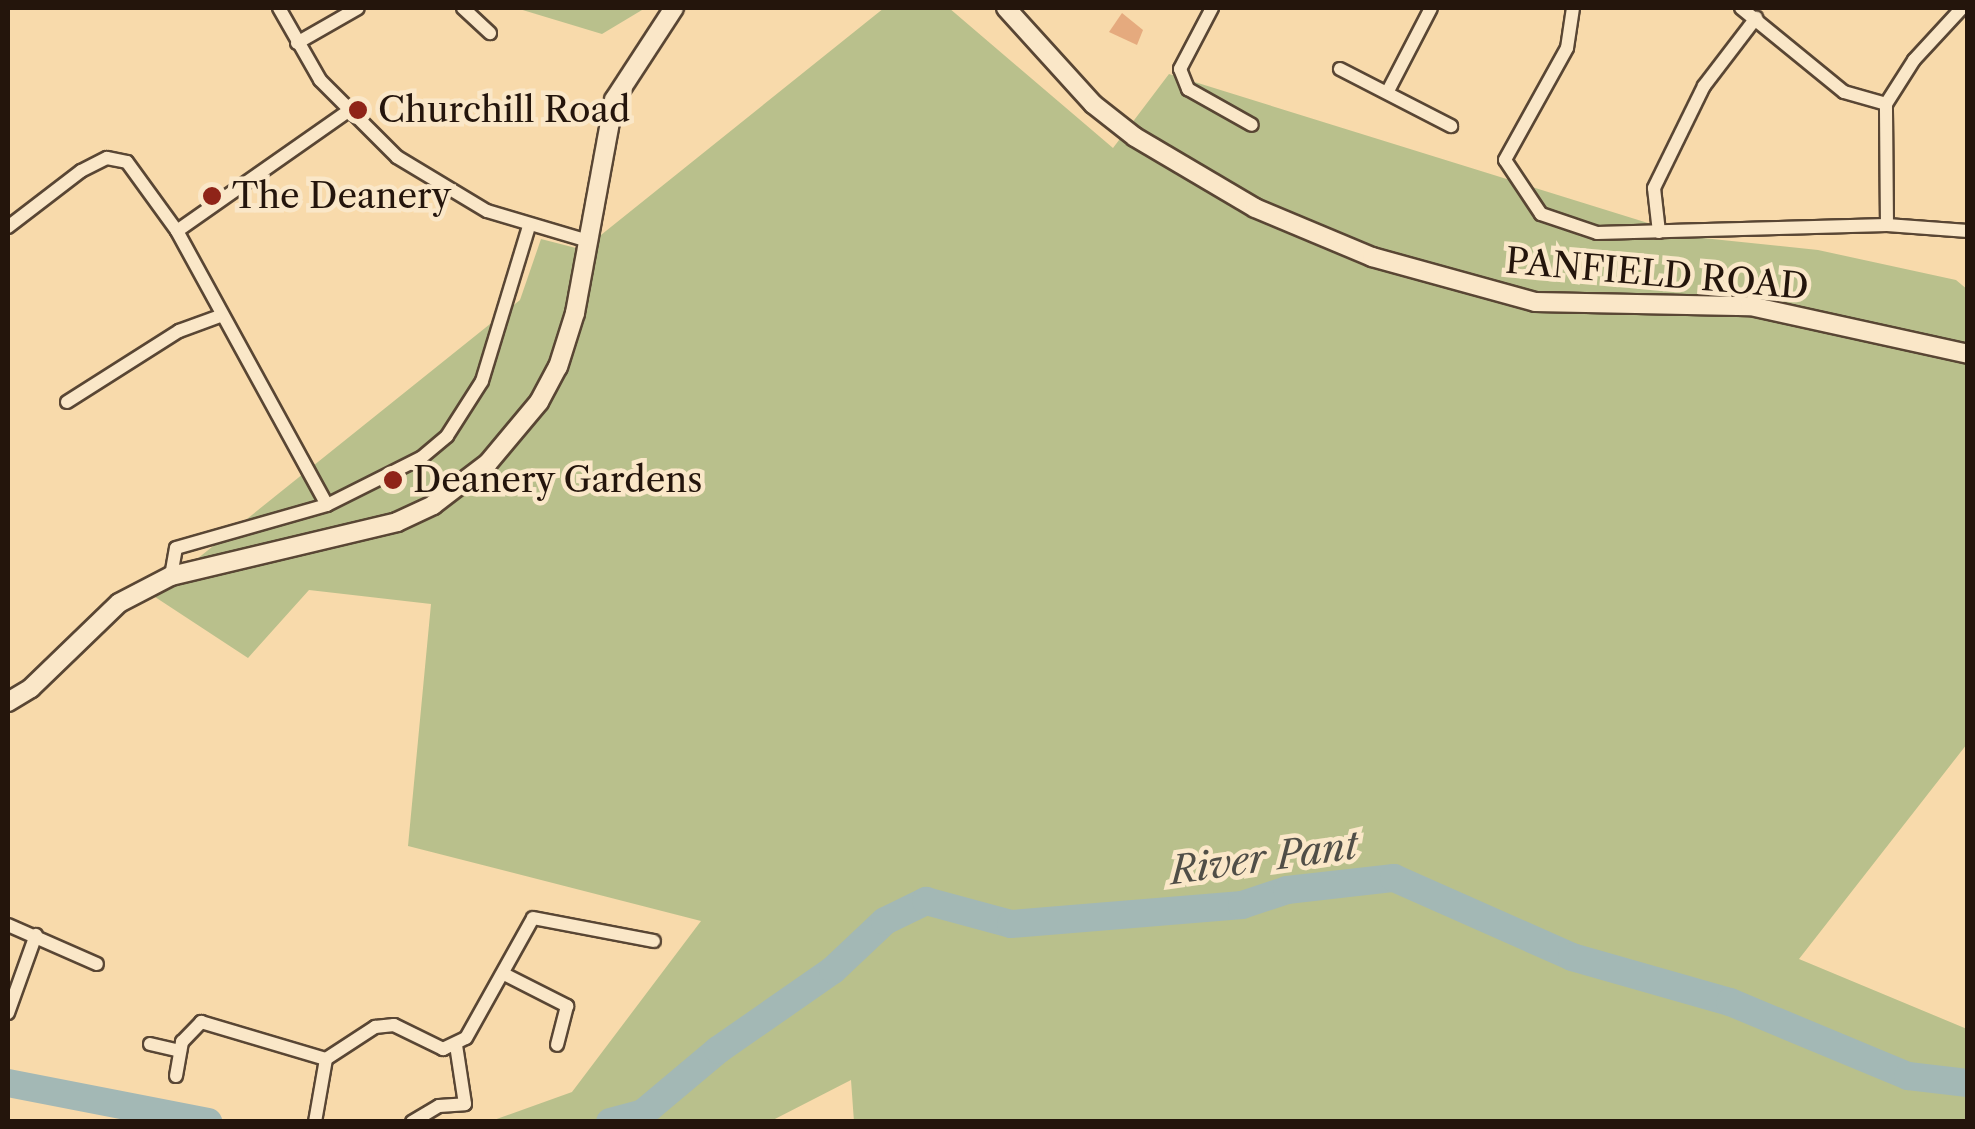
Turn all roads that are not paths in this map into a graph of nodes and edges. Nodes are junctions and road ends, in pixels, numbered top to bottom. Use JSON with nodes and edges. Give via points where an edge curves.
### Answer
{"nodes":[{"id":1,"x":279,"y":8,"type":"edge"},
{"id":2,"x":358,"y":8,"type":"edge"},
{"id":3,"x":463,"y":8,"type":"edge"},
{"id":4,"x":674,"y":8,"type":"edge"},
{"id":5,"x":1006,"y":8,"type":"edge"},
{"id":6,"x":1212,"y":8,"type":"edge"},
{"id":7,"x":1431,"y":8,"type":"edge"},
{"id":8,"x":1573,"y":8,"type":"edge"},
{"id":9,"x":1741,"y":8,"type":"edge"},
{"id":10,"x":1962,"y":8,"type":"edge"},
{"id":11,"x":1756,"y":18,"type":"junction"},
{"id":12,"x":490,"y":33,"type":"dead end"},
{"id":13,"x":297,"y":42,"type":"junction"},
{"id":14,"x":1340,"y":69,"type":"dead end"},
{"id":15,"x":1388,"y":91,"type":"junction"},
{"id":16,"x":1886,"y":104,"type":"junction"},
{"id":17,"x":347,"y":112,"type":"junction"},
{"id":18,"x":1252,"y":125,"type":"dead end"},
{"id":19,"x":1451,"y":126,"type":"dead end"},
{"id":20,"x":8,"y":226,"type":"edge"},
{"id":21,"x":529,"y":226,"type":"junction"},
{"id":22,"x":1887,"y":226,"type":"junction"},
{"id":23,"x":177,"y":231,"type":"junction"},
{"id":24,"x":1968,"y":231,"type":"edge"},
{"id":25,"x":1658,"y":232,"type":"junction"},
{"id":26,"x":585,"y":240,"type":"junction"},
{"id":27,"x":220,"y":316,"type":"junction"},
{"id":28,"x":1968,"y":354,"type":"edge"},
{"id":29,"x":67,"y":402,"type":"dead end"},
{"id":30,"x":327,"y":505,"type":"junction"},
{"id":31,"x":171,"y":576,"type":"junction"},
{"id":32,"x":8,"y":702,"type":"edge"},
{"id":33,"x":8,"y":924,"type":"edge"},
{"id":34,"x":36,"y":934,"type":"junction"},
{"id":35,"x":654,"y":941,"type":"dead end"},
{"id":36,"x":97,"y":964,"type":"dead end"},
{"id":37,"x":504,"y":974,"type":"junction"},
{"id":38,"x":8,"y":1013,"type":"edge"},
{"id":39,"x":150,"y":1044,"type":"dead end"},
{"id":40,"x":456,"y":1045,"type":"junction"},
{"id":41,"x":557,"y":1045,"type":"dead end"},
{"id":42,"x":180,"y":1052,"type":"junction"},
{"id":43,"x":326,"y":1059,"type":"junction"},
{"id":44,"x":176,"y":1076,"type":"dead end"},
{"id":45,"x":315,"y":1120,"type":"edge"},
{"id":46,"x":412,"y":1122,"type":"edge"}],
"edges":[{"from":1,"to":13,"type":"street"},
{"from":2,"to":13,"type":"street"},
{"from":3,"to":12,"type":"street"},
{"from":4,"to":26,"type":"main road","via":[[614,100]]},
{"from":5,"to":28,"type":"main road","name":"PANFIELD ROAD","via":[[1093,104],[1135,136],[1254,208],[1372,257],[1535,302],[1750,306]]},
{"from":6,"to":18,"type":"street","via":[[1180,69],[1188,89]]},
{"from":7,"to":15,"type":"street"},
{"from":8,"to":25,"type":"street","via":[[1567,48],[1505,160],[1541,214],[1596,233]]},
{"from":9,"to":11,"type":"street"},
{"from":10,"to":16,"type":"street","via":[[1914,60]]},
{"from":11,"to":16,"type":"street","via":[[1844,92]]},
{"from":11,"to":25,"type":"street","via":[[1704,86],[1654,188]]},
{"from":13,"to":17,"type":"street"},
{"from":14,"to":15,"type":"street"},
{"from":15,"to":19,"type":"street"},
{"from":16,"to":22,"type":"street"},
{"from":17,"to":21,"type":"street","via":[[422,176]]},
{"from":17,"to":23,"type":"street"},
{"from":20,"to":23,"type":"street","via":[[50,190],[107,158],[128,162]]},
{"from":21,"to":26,"type":"street"},
{"from":21,"to":30,"type":"street","via":[[470,408],[422,458]]},
{"from":22,"to":24,"type":"street"},
{"from":22,"to":25,"type":"street"},
{"from":23,"to":27,"type":"street"},
{"from":26,"to":31,"type":"main road","via":[[575,313],[558,366],[517,432],[462,485],[366,532],[244,553]]},
{"from":27,"to":29,"type":"street","via":[[180,331]]},
{"from":27,"to":30,"type":"street"},
{"from":30,"to":31,"type":"street","via":[[176,548]]},
{"from":31,"to":32,"type":"main road","via":[[119,603]]},
{"from":33,"to":34,"type":"street"},
{"from":34,"to":36,"type":"street"},
{"from":34,"to":38,"type":"street"},
{"from":35,"to":37,"type":"street","via":[[534,918]]},
{"from":37,"to":40,"type":"street","via":[[476,1029]]},
{"from":37,"to":41,"type":"street","via":[[567,1006]]},
{"from":39,"to":42,"type":"street"},
{"from":40,"to":43,"type":"street","via":[[443,1049],[385,1023]]},
{"from":40,"to":46,"type":"street","via":[[466,1104],[439,1106]]},
{"from":42,"to":43,"type":"street","via":[[188,1033],[213,1021]]},
{"from":42,"to":44,"type":"street"},
{"from":43,"to":45,"type":"street"}]}
